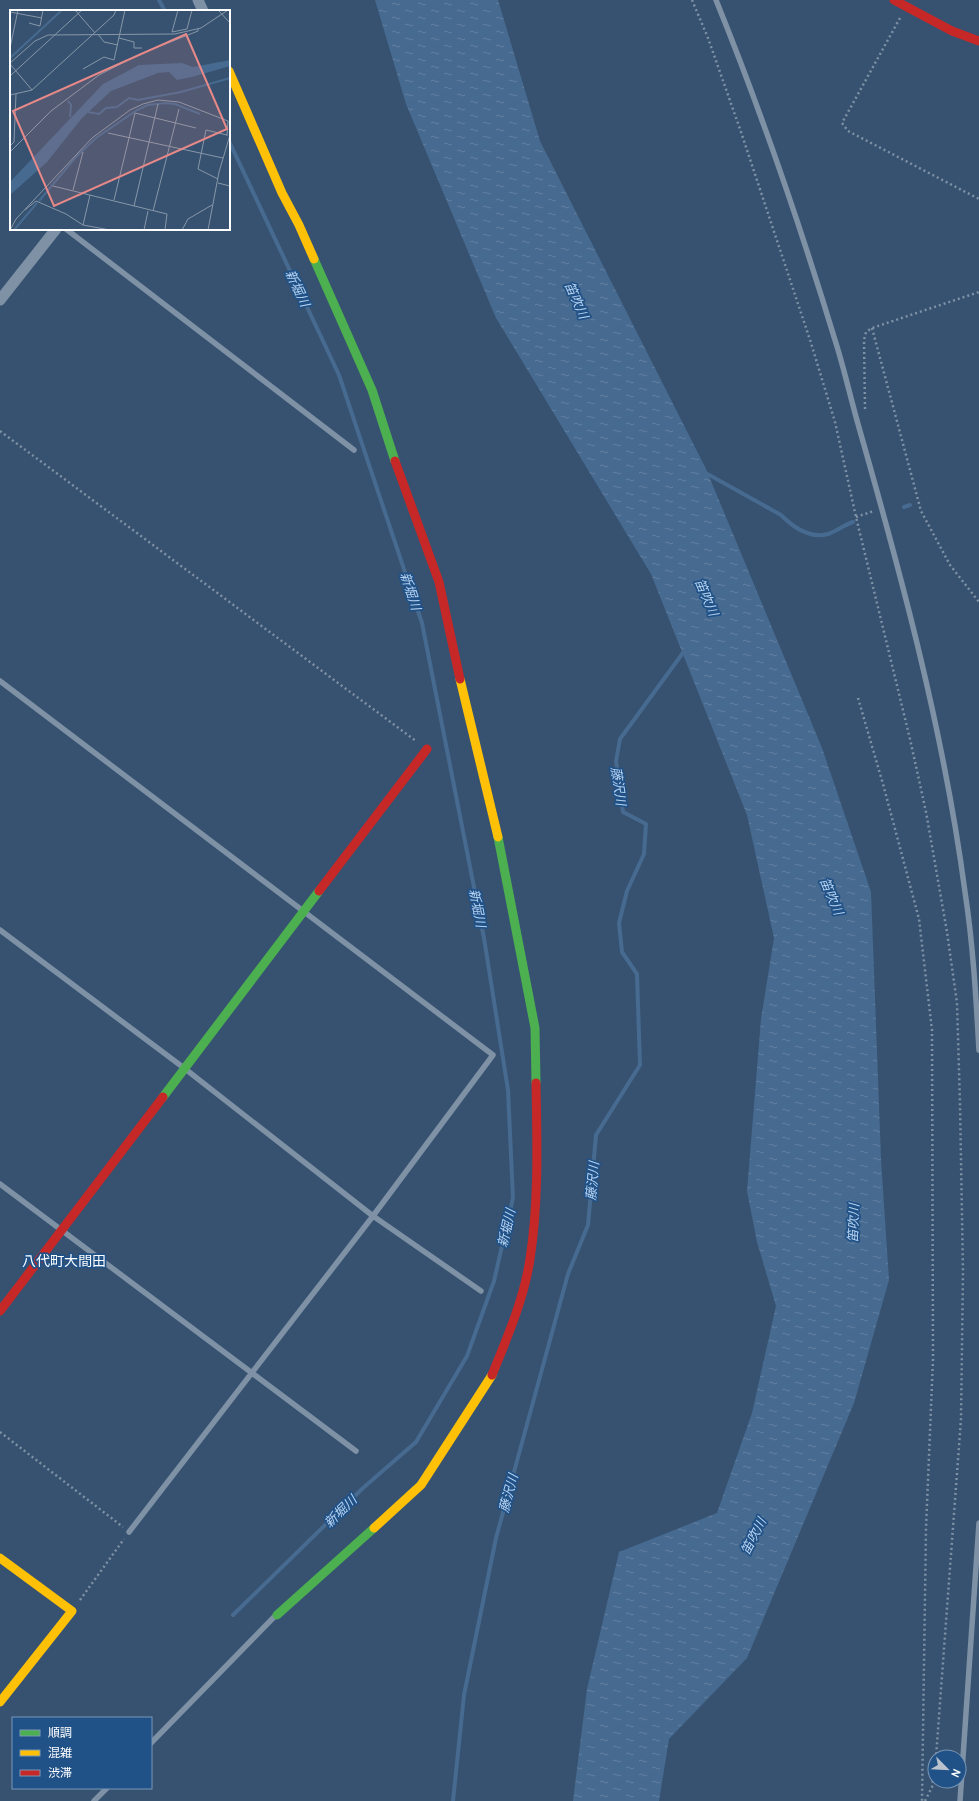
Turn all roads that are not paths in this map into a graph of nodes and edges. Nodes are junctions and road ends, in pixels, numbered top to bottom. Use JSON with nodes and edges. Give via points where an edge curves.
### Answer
{"nodes":[{"id":1,"x":198,"y":0,"type":"edge"},
{"id":2,"x":716,"y":0,"type":"edge"},
{"id":3,"x":894,"y":0,"type":"edge"},
{"id":4,"x":203,"y":10,"type":"edge"},
{"id":5,"x":979,"y":41,"type":"edge"},
{"id":6,"x":230,"y":73,"type":"edge"},
{"id":7,"x":55,"y":230,"type":"edge"},
{"id":8,"x":67,"y":230,"type":"edge"},
{"id":9,"x":0,"y":300,"type":"edge"},
{"id":10,"x":354,"y":450,"type":"dead end"},
{"id":11,"x":0,"y":681,"type":"edge"},
{"id":12,"x":427,"y":749,"type":"road end"},
{"id":13,"x":303,"y":910,"type":"junction"},
{"id":14,"x":0,"y":930,"type":"edge"},
{"id":15,"x":979,"y":1050,"type":"edge"},
{"id":16,"x":184,"y":1068,"type":"junction"},
{"id":17,"x":0,"y":1184,"type":"edge"},
{"id":18,"x":373,"y":1216,"type":"junction"},
{"id":19,"x":61,"y":1230,"type":"junction"},
{"id":20,"x":481,"y":1291,"type":"dead end"},
{"id":21,"x":0,"y":1311,"type":"edge"},
{"id":22,"x":251,"y":1372,"type":"junction"},
{"id":23,"x":356,"y":1451,"type":"dead end"},
{"id":24,"x":979,"y":1523,"type":"edge"},
{"id":25,"x":129,"y":1532,"type":"road end"},
{"id":26,"x":0,"y":1558,"type":"edge"},
{"id":27,"x":277,"y":1615,"type":"joint"},
{"id":28,"x":0,"y":1702,"type":"edge"},
{"id":29,"x":152,"y":1742,"type":"edge"},
{"id":30,"x":106,"y":1789,"type":"edge"},
{"id":31,"x":94,"y":1801,"type":"edge"},
{"id":32,"x":960,"y":1801,"type":"edge"}],
"edges":[{"from":1,"to":4,"type":"street"},
{"from":2,"to":15,"type":"lane","via":[[777,160],[836,341],[887,524],[925,675],[965,891],[974,963]]},
{"from":3,"to":5,"type":"street"},
{"from":6,"to":27,"type":"street","via":[[372,390],[404,487],[440,582],[458,670],[498,836],[535,1028],[538,1166],[530,1260],[520,1305],[491,1379],[421,1485]]},
{"from":7,"to":9,"type":"street"},
{"from":8,"to":10,"type":"lane"},
{"from":11,"to":13,"type":"lane"},
{"from":12,"to":13,"type":"street"},
{"from":13,"to":16,"type":"street"},
{"from":13,"to":18,"type":"lane","via":[[492,1055]]},
{"from":14,"to":16,"type":"lane"},
{"from":16,"to":18,"type":"lane"},
{"from":16,"to":19,"type":"street"},
{"from":17,"to":19,"type":"lane"},
{"from":18,"to":20,"type":"lane"},
{"from":18,"to":22,"type":"lane"},
{"from":19,"to":21,"type":"street"},
{"from":19,"to":22,"type":"lane"},
{"from":22,"to":23,"type":"lane"},
{"from":22,"to":25,"type":"lane"},
{"from":24,"to":32,"type":"lane"},
{"from":26,"to":28,"type":"street","via":[[72,1611]]},
{"from":27,"to":29,"type":"lane"},
{"from":30,"to":31,"type":"lane"}]}
